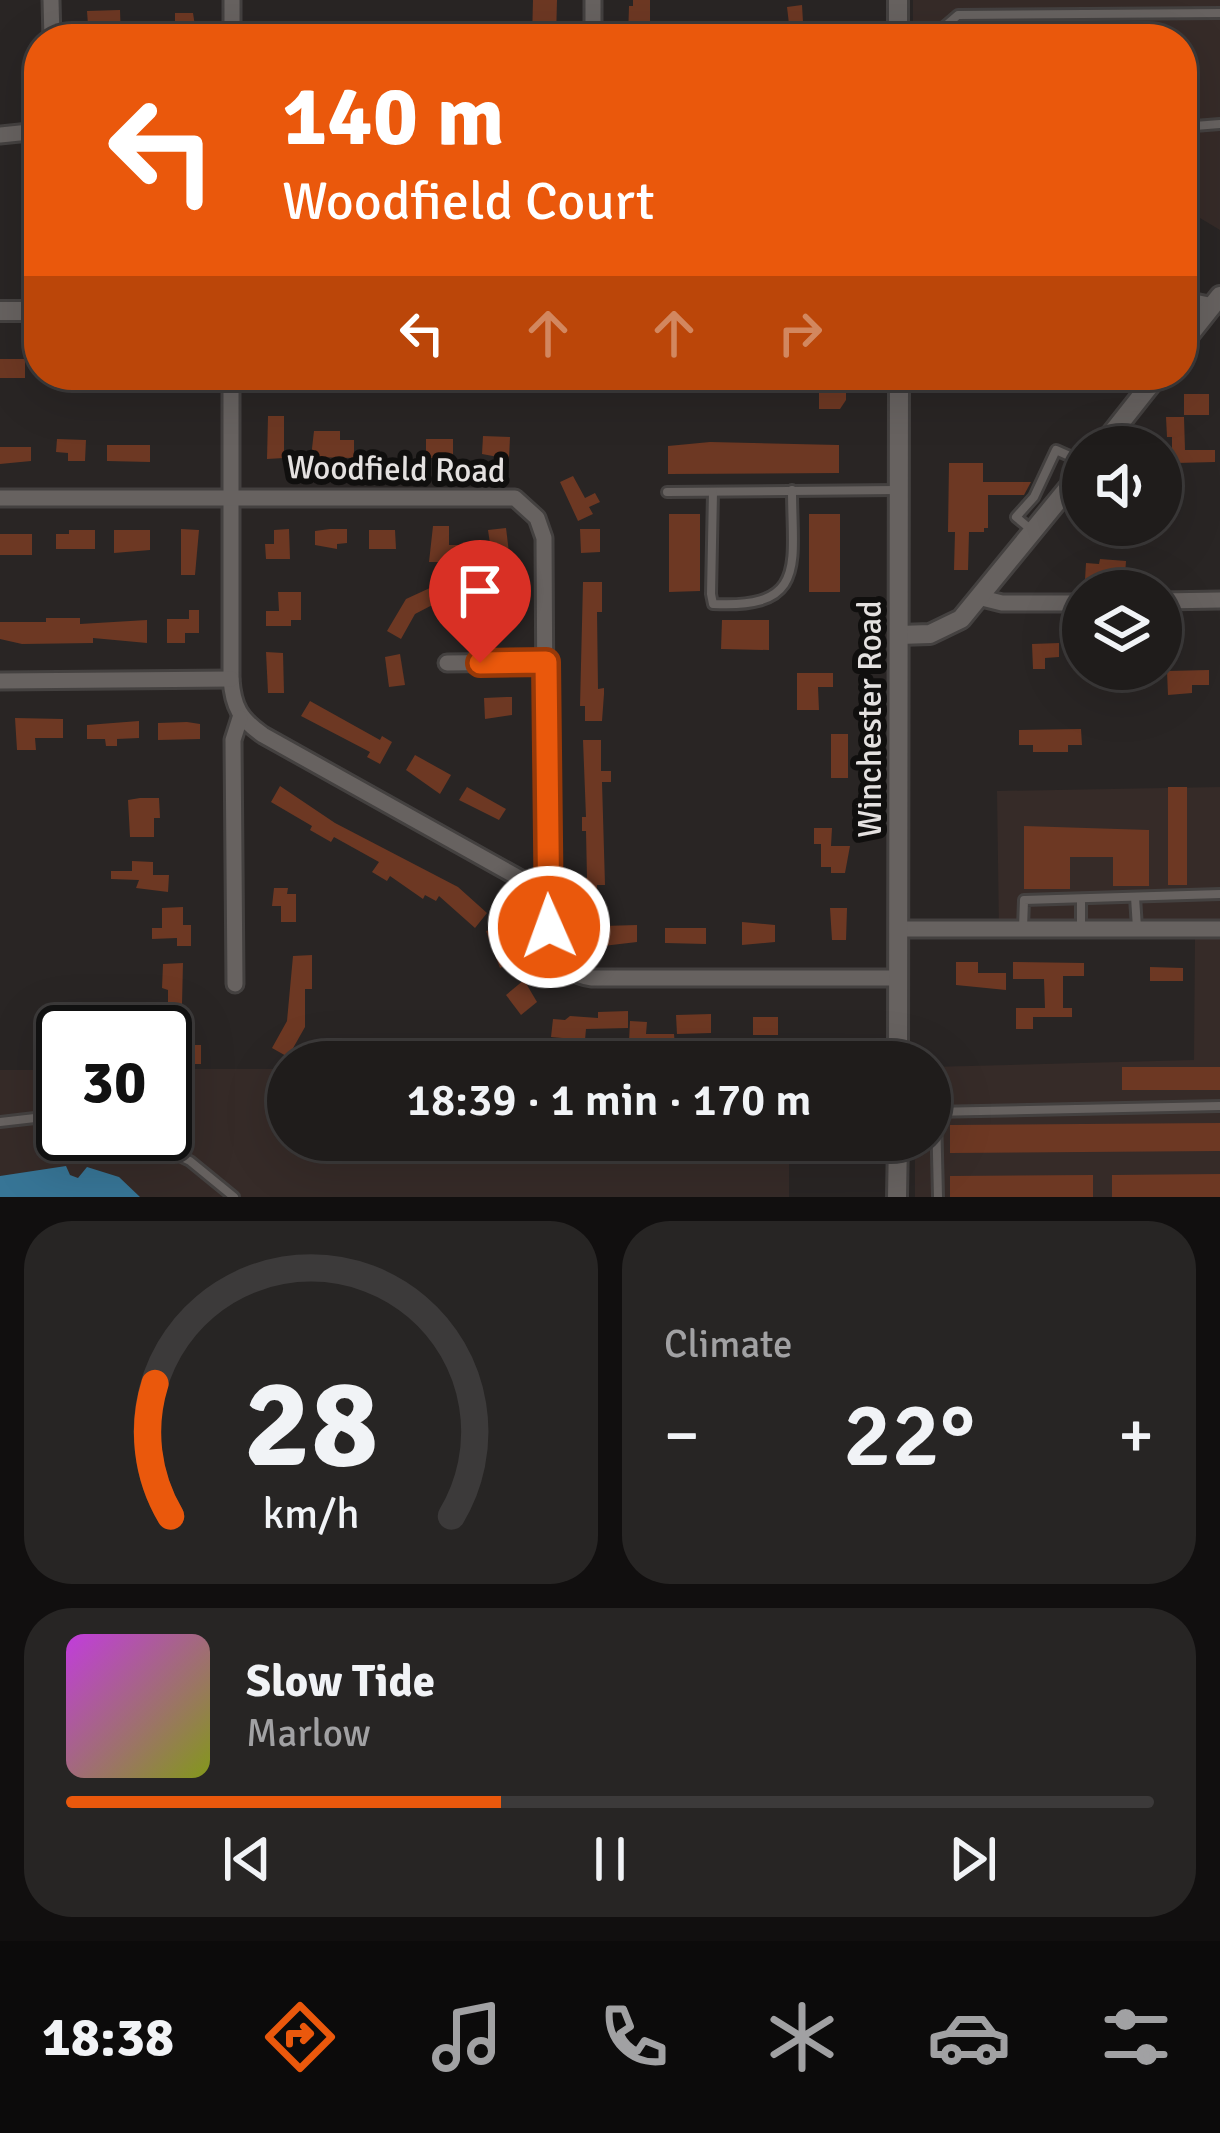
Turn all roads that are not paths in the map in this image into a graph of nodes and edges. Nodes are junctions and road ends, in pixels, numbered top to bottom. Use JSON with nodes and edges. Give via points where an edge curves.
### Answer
{"nodes":[{"id":1,"x":1220,"y":13,"type":"edge"},
{"id":2,"x":948,"y":24,"type":"edge"},
{"id":3,"x":0,"y":295,"type":"edge"},
{"id":4,"x":1216,"y":302,"type":"edge"},
{"id":5,"x":0,"y":311,"type":"edge"},
{"id":6,"x":1197,"y":325,"type":"edge"},
{"id":7,"x":231,"y":390,"type":"edge"},
{"id":8,"x":899,"y":390,"type":"edge"},
{"id":9,"x":1146,"y":390,"type":"edge"},
{"id":10,"x":1118,"y":426,"type":"edge"},
{"id":11,"x":1062,"y":454,"type":"edge"},
{"id":12,"x":792,"y":490,"type":"junction"},
{"id":13,"x":898,"y":490,"type":"junction"},
{"id":14,"x":713,"y":491,"type":"junction"},
{"id":15,"x":667,"y":492,"type":"dead end"},
{"id":16,"x":1062,"y":494,"type":"edge"},
{"id":17,"x":231,"y":496,"type":"junction"},
{"id":18,"x":0,"y":498,"type":"edge"},
{"id":19,"x":1034,"y":532,"type":"junction"},
{"id":20,"x":982,"y":598,"type":"junction"},
{"id":21,"x":1220,"y":600,"type":"edge"},
{"id":22,"x":1182,"y":601,"type":"edge"},
{"id":23,"x":1062,"y":603,"type":"edge"},
{"id":24,"x":899,"y":635,"type":"junction"},
{"id":25,"x":546,"y":662,"type":"junction"},
{"id":26,"x":448,"y":663,"type":"dead end"},
{"id":27,"x":232,"y":680,"type":"junction"},
{"id":28,"x":0,"y":681,"type":"edge"},
{"id":29,"x":241,"y":718,"type":"junction"},
{"id":30,"x":547,"y":893,"type":"junction"},
{"id":31,"x":1220,"y":894,"type":"edge"},
{"id":32,"x":1135,"y":897,"type":"junction"},
{"id":33,"x":1081,"y":898,"type":"junction"},
{"id":34,"x":898,"y":929,"type":"junction"},
{"id":35,"x":1023,"y":929,"type":"junction"},
{"id":36,"x":1082,"y":929,"type":"junction"},
{"id":37,"x":1137,"y":929,"type":"junction"},
{"id":38,"x":1220,"y":929,"type":"edge"},
{"id":39,"x":899,"y":978,"type":"junction"},
{"id":40,"x":235,"y":984,"type":"dead end"},
{"id":41,"x":898,"y":1041,"type":"edge"},
{"id":42,"x":1220,"y":1106,"type":"edge"},
{"id":43,"x":951,"y":1112,"type":"edge"},
{"id":44,"x":36,"y":1118,"type":"edge"},
{"id":45,"x":0,"y":1122,"type":"edge"},
{"id":46,"x":190,"y":1161,"type":"edge"},
{"id":47,"x":898,"y":1161,"type":"edge"},
{"id":48,"x":936,"y":1161,"type":"edge"},
{"id":49,"x":234,"y":1197,"type":"edge"},
{"id":50,"x":897,"y":1197,"type":"edge"},
{"id":51,"x":938,"y":1197,"type":"edge"}],
"edges":[{"from":1,"to":2,"type":"lane","via":[[958,15]]},
{"from":3,"to":5,"type":"street"},
{"from":4,"to":6,"type":"street"},
{"from":7,"to":17,"type":"street"},
{"from":8,"to":13,"type":"street","name":"Winchester Road"},
{"from":9,"to":10,"type":"street"},
{"from":11,"to":19,"type":"lane","via":[[1056,450],[1016,517]]},
{"from":12,"to":13,"type":"lane"},
{"from":12,"to":14,"type":"lane"},
{"from":12,"to":14,"type":"lane","via":[[786,585],[764,603],[724,604],[713,604],[711,594]]},
{"from":13,"to":24,"type":"street","name":"Winchester Road"},
{"from":14,"to":15,"type":"lane"},
{"from":16,"to":19,"type":"street"},
{"from":17,"to":18,"type":"street","name":"Woodfield Road"},
{"from":17,"to":25,"type":"street","name":"Woodfield Road","via":[[515,497],[542,527]]},
{"from":17,"to":27,"type":"street"},
{"from":19,"to":20,"type":"street"},
{"from":20,"to":23,"type":"street"},
{"from":20,"to":24,"type":"street","via":[[940,631]]},
{"from":21,"to":22,"type":"street"},
{"from":24,"to":34,"type":"street","name":"Winchester Road"},
{"from":25,"to":26,"type":"street"},
{"from":25,"to":30,"type":"street","name":"Woodfield Road"},
{"from":27,"to":28,"type":"street"},
{"from":27,"to":29,"type":"street"},
{"from":29,"to":30,"type":"street"},
{"from":29,"to":40,"type":"street","via":[[233,740]]},
{"from":30,"to":39,"type":"street","name":"Woodfield Road","via":[[551,941],[571,972],[592,978]]},
{"from":31,"to":32,"type":"lane"},
{"from":32,"to":33,"type":"lane"},
{"from":32,"to":37,"type":"lane"},
{"from":33,"to":35,"type":"lane","via":[[1024,900]]},
{"from":33,"to":36,"type":"lane"},
{"from":34,"to":35,"type":"street"},
{"from":34,"to":39,"type":"street","name":"Winchester Road"},
{"from":35,"to":36,"type":"street"},
{"from":36,"to":37,"type":"street"},
{"from":37,"to":38,"type":"street"},
{"from":39,"to":41,"type":"street","name":"Winchester Road"},
{"from":42,"to":43,"type":"lane"},
{"from":44,"to":45,"type":"lane"},
{"from":46,"to":49,"type":"lane"},
{"from":47,"to":50,"type":"street"},
{"from":48,"to":51,"type":"lane"}]}
